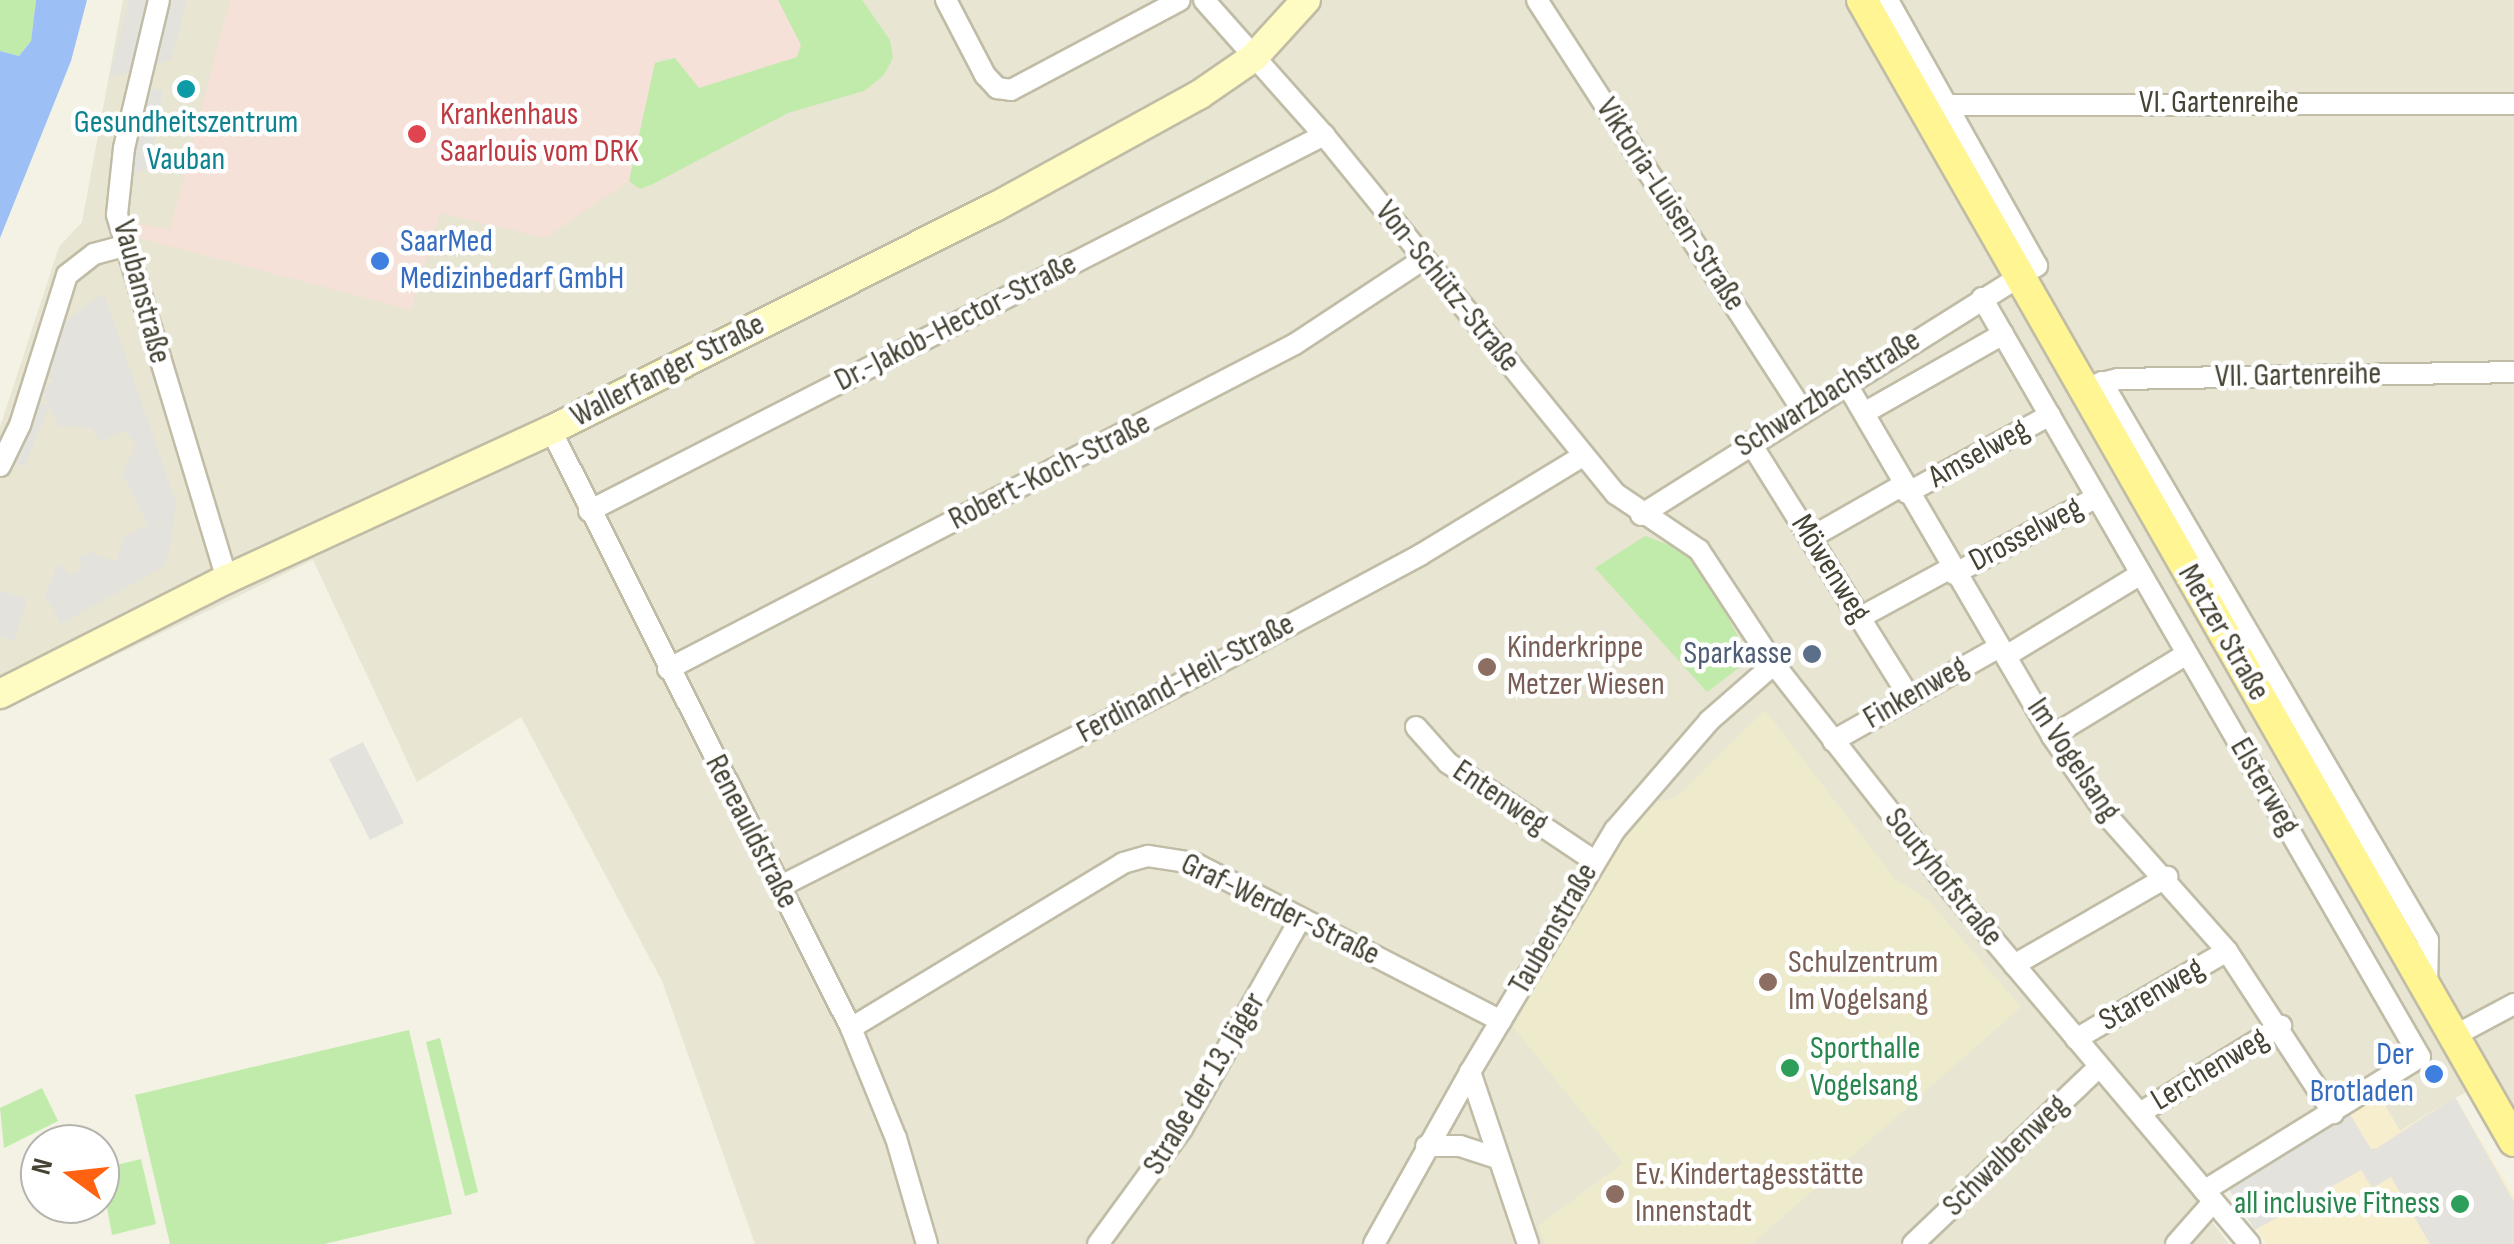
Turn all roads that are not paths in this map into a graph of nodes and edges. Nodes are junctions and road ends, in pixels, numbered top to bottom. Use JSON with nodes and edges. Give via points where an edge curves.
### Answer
{"nodes":[{"id":1,"x":160,"y":0,"type":"edge"},
{"id":2,"x":946,"y":0,"type":"edge"},
{"id":3,"x":1180,"y":0,"type":"edge"},
{"id":4,"x":1204,"y":0,"type":"edge"},
{"id":5,"x":1306,"y":0,"type":"edge"},
{"id":6,"x":1537,"y":0,"type":"edge"},
{"id":7,"x":1862,"y":0,"type":"edge"},
{"id":8,"x":1888,"y":0,"type":"edge"},
{"id":9,"x":1254,"y":56,"type":"junction"},
{"id":10,"x":2514,"y":104,"type":"edge"},
{"id":11,"x":1936,"y":106,"type":"junction"},
{"id":12,"x":1324,"y":135,"type":"junction"},
{"id":13,"x":124,"y":246,"type":"junction"},
{"id":14,"x":1424,"y":258,"type":"junction"},
{"id":15,"x":2017,"y":278,"type":"junction"},
{"id":16,"x":1982,"y":298,"type":"junction"},
{"id":17,"x":2003,"y":334,"type":"junction"},
{"id":18,"x":2514,"y":372,"type":"edge"},
{"id":19,"x":1846,"y":383,"type":"junction"},
{"id":20,"x":2093,"y":385,"type":"junction"},
{"id":21,"x":1803,"y":411,"type":"junction"},
{"id":22,"x":1864,"y":413,"type":"junction"},
{"id":23,"x":2050,"y":416,"type":"junction"},
{"id":24,"x":551,"y":430,"type":"junction"},
{"id":25,"x":1750,"y":442,"type":"junction"},
{"id":26,"x":1584,"y":456,"type":"junction"},
{"id":27,"x":0,"y":466,"type":"edge"},
{"id":28,"x":1905,"y":489,"type":"junction"},
{"id":29,"x":2097,"y":497,"type":"junction"},
{"id":30,"x":588,"y":511,"type":"junction"},
{"id":31,"x":1641,"y":515,"type":"junction"},
{"id":32,"x":1810,"y":538,"type":"junction"},
{"id":33,"x":1953,"y":571,"type":"junction"},
{"id":34,"x":2141,"y":574,"type":"junction"},
{"id":35,"x":227,"y":580,"type":"junction"},
{"id":36,"x":1861,"y":616,"type":"junction"},
{"id":37,"x":2003,"y":651,"type":"junction"},
{"id":38,"x":2187,"y":654,"type":"junction"},
{"id":39,"x":1774,"y":664,"type":"junction"},
{"id":40,"x":668,"y":669,"type":"junction"},
{"id":41,"x":0,"y":694,"type":"edge"},
{"id":42,"x":1909,"y":696,"type":"junction"},
{"id":43,"x":1416,"y":727,"type":"dead end"},
{"id":44,"x":2052,"y":736,"type":"junction"},
{"id":45,"x":1833,"y":741,"type":"junction"},
{"id":46,"x":1593,"y":860,"type":"junction"},
{"id":47,"x":2167,"y":877,"type":"junction"},
{"id":48,"x":779,"y":887,"type":"junction"},
{"id":49,"x":1301,"y":918,"type":"junction"},
{"id":50,"x":2227,"y":951,"type":"junction"},
{"id":51,"x":2014,"y":966,"type":"junction"},
{"id":52,"x":2514,"y":1004,"type":"edge"},
{"id":53,"x":1501,"y":1022,"type":"junction"},
{"id":54,"x":2281,"y":1026,"type":"junction"},
{"id":55,"x":851,"y":1028,"type":"junction"},
{"id":56,"x":2454,"y":1036,"type":"junction"},
{"id":57,"x":2076,"y":1039,"type":"junction"},
{"id":58,"x":2099,"y":1067,"type":"junction"},
{"id":59,"x":1470,"y":1072,"type":"junction"},
{"id":60,"x":2140,"y":1113,"type":"junction"},
{"id":61,"x":2333,"y":1114,"type":"junction"},
{"id":62,"x":2513,"y":1139,"type":"edge"},
{"id":63,"x":1426,"y":1146,"type":"junction"},
{"id":64,"x":1496,"y":1158,"type":"junction"},
{"id":65,"x":2209,"y":1196,"type":"junction"},
{"id":66,"x":927,"y":1244,"type":"edge"},
{"id":67,"x":1098,"y":1244,"type":"edge"},
{"id":68,"x":1374,"y":1244,"type":"edge"},
{"id":69,"x":1528,"y":1244,"type":"edge"},
{"id":70,"x":1913,"y":1244,"type":"edge"},
{"id":71,"x":2176,"y":1244,"type":"edge"},
{"id":72,"x":2250,"y":1244,"type":"edge"}],
"edges":[{"from":1,"to":13,"type":"street","name":"Vaubanstraße","via":[[119,174]]},
{"from":2,"to":3,"type":"street","via":[[985,76],[1011,90]]},
{"from":4,"to":9,"type":"street","name":"Von-Schütz-Straße"},
{"from":5,"to":9,"type":"main road","name":"Wallerfanger Straße"},
{"from":6,"to":21,"type":"street","name":"Viktoria-Luisen-Straße"},
{"from":7,"to":11,"type":"main road","name":"Metzer Straße"},
{"from":8,"to":11,"type":"street","name":"Metzer Straße"},
{"from":9,"to":12,"type":"street","name":"Von-Schütz-Straße"},
{"from":9,"to":24,"type":"main road","name":"Wallerfanger Straße","via":[[1199,95],[995,207]]},
{"from":10,"to":11,"type":"street","name":"VI. Gartenreihe"},
{"from":11,"to":15,"type":"main road","name":"Metzer Straße"},
{"from":12,"to":14,"type":"street","name":"Von-Schütz-Straße"},
{"from":12,"to":30,"type":"street","name":"Dr.-Jakob-Hector-Straße"},
{"from":13,"to":27,"type":"street","via":[[94,254],[67,275],[20,425]]},
{"from":13,"to":35,"type":"street","name":"Vaubanstraße"},
{"from":14,"to":26,"type":"street","name":"Von-Schütz-Straße"},
{"from":14,"to":40,"type":"street","name":"Robert-Koch-Straße","via":[[1295,344]]},
{"from":15,"to":16,"type":"street","name":"Schwarzbachstraße"},
{"from":15,"to":20,"type":"main road","name":"Metzer Straße"},
{"from":16,"to":17,"type":"street","name":"Elsterweg"},
{"from":16,"to":19,"type":"street","name":"Schwarzbachstraße"},
{"from":17,"to":22,"type":"street","name":"Schwarzbachstraße"},
{"from":17,"to":23,"type":"street","name":"Elsterweg"},
{"from":18,"to":20,"type":"street","name":"VII. Gartenreihe"},
{"from":19,"to":21,"type":"street","name":"Schwarzbachstraße"},
{"from":19,"to":22,"type":"street","name":"Im Vogelsang"},
{"from":20,"to":56,"type":"main road","name":"Metzer Straße"},
{"from":21,"to":25,"type":"street","name":"Schwarzbachstraße"},
{"from":22,"to":28,"type":"street","name":"Im Vogelsang"},
{"from":23,"to":28,"type":"street","name":"Amselweg"},
{"from":23,"to":29,"type":"street","name":"Elsterweg"},
{"from":24,"to":30,"type":"street","name":"Reneauldstraße"},
{"from":24,"to":35,"type":"main road","name":"Wallerfanger Straße"},
{"from":25,"to":31,"type":"street","name":"Schwarzbachstraße"},
{"from":25,"to":32,"type":"street","name":"Möwenweg"},
{"from":26,"to":31,"type":"street","name":"Von-Schütz-Straße"},
{"from":26,"to":48,"type":"street","name":"Ferdinand-Heil-Straße","via":[[1161,694]]},
{"from":28,"to":32,"type":"street","name":"Amselweg"},
{"from":28,"to":33,"type":"street","name":"Im Vogelsang"},
{"from":29,"to":33,"type":"street","name":"Drosselweg"},
{"from":29,"to":34,"type":"street","name":"Elsterweg"},
{"from":30,"to":40,"type":"street","name":"Reneauldstraße"},
{"from":31,"to":39,"type":"street","name":"Soutyhofstraße","via":[[1699,550]]},
{"from":32,"to":36,"type":"street","name":"Möwenweg"},
{"from":33,"to":36,"type":"street","name":"Drosselweg"},
{"from":33,"to":37,"type":"street","name":"Im Vogelsang"},
{"from":34,"to":37,"type":"street","name":"Finkenweg"},
{"from":34,"to":38,"type":"street","name":"Elsterweg"},
{"from":35,"to":41,"type":"main road","name":"Wallerfanger Straße"},
{"from":36,"to":42,"type":"street","name":"Möwenweg"},
{"from":37,"to":42,"type":"street","name":"Finkenweg"},
{"from":37,"to":44,"type":"street","name":"Im Vogelsang"},
{"from":38,"to":44,"type":"street"},
{"from":38,"to":61,"type":"street","name":"Elsterweg","via":[[2420,1057]]},
{"from":39,"to":45,"type":"street","name":"Soutyhofstraße"},
{"from":39,"to":46,"type":"street","name":"Taubenstraße","via":[[1683,749]]},
{"from":40,"to":48,"type":"street","name":"Reneauldstraße"},
{"from":42,"to":45,"type":"street","name":"Finkenweg"},
{"from":43,"to":46,"type":"street","name":"Entenweg","via":[[1448,763]]},
{"from":44,"to":47,"type":"street","name":"Im Vogelsang","via":[[2110,819]]},
{"from":45,"to":51,"type":"street","name":"Soutyhofstraße"},
{"from":46,"to":53,"type":"street","name":"Taubenstraße"},
{"from":47,"to":50,"type":"street","name":"Im Vogelsang"},
{"from":47,"to":51,"type":"street"},
{"from":48,"to":55,"type":"street","name":"Reneauldstraße"},
{"from":49,"to":53,"type":"street","name":"Graf-Werder-Straße"},
{"from":49,"to":55,"type":"street","name":"Graf-Werder-Straße","via":[[1194,863],[1148,856],[1123,863]]},
{"from":49,"to":67,"type":"street","name":"Straße der 13. Jäger","via":[[1182,1129]]},
{"from":50,"to":54,"type":"street","name":"Im Vogelsang"},
{"from":50,"to":57,"type":"street","name":"Starenweg"},
{"from":51,"to":57,"type":"street","name":"Soutyhofstraße"},
{"from":52,"to":56,"type":"street"},
{"from":53,"to":59,"type":"street","name":"Taubenstraße"},
{"from":54,"to":60,"type":"street","name":"Lerchenweg"},
{"from":54,"to":61,"type":"street","name":"Im Vogelsang"},
{"from":55,"to":66,"type":"street","name":"Reneauldstraße","via":[[896,1138]]},
{"from":56,"to":62,"type":"main road","name":"Metzer Straße"},
{"from":57,"to":58,"type":"street","name":"Soutyhofstraße"},
{"from":58,"to":60,"type":"street","name":"Soutyhofstraße"},
{"from":58,"to":70,"type":"street","name":"Schwalbenweg"},
{"from":59,"to":63,"type":"street","name":"Taubenstraße"},
{"from":59,"to":64,"type":"street"},
{"from":60,"to":65,"type":"street","name":"Soutyhofstraße"},
{"from":61,"to":65,"type":"street","name":"Elsterweg"},
{"from":63,"to":64,"type":"street","via":[[1460,1146]]},
{"from":63,"to":68,"type":"street","name":"Taubenstraße"},
{"from":64,"to":69,"type":"street"},
{"from":65,"to":71,"type":"street","name":"Elsterweg"},
{"from":65,"to":72,"type":"street","name":"Soutyhofstraße"}]}
